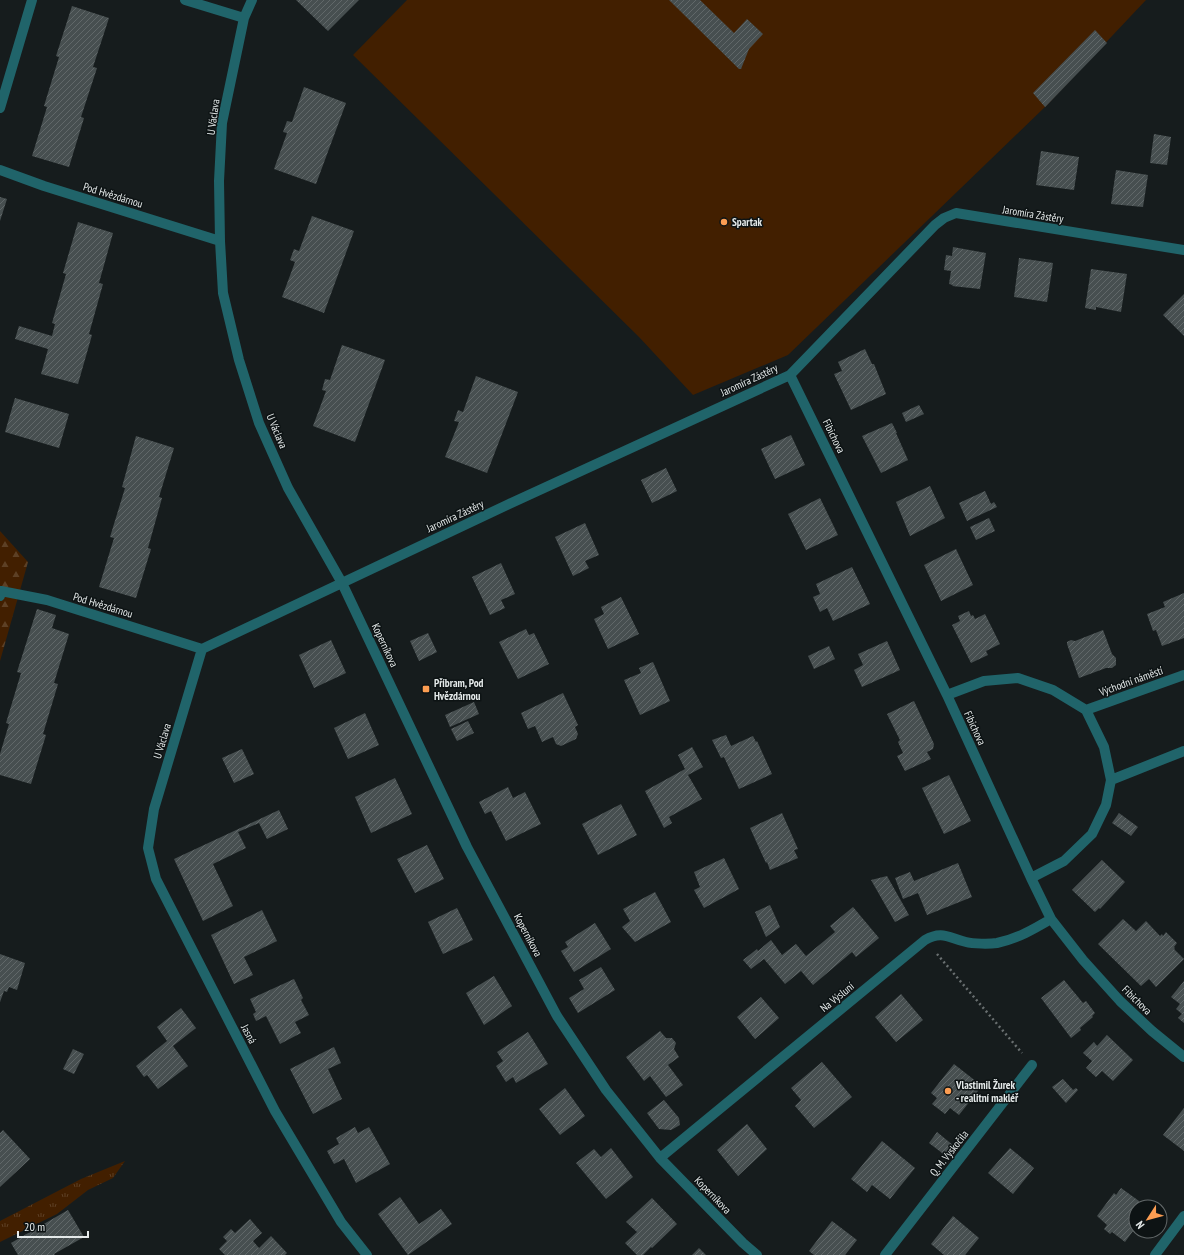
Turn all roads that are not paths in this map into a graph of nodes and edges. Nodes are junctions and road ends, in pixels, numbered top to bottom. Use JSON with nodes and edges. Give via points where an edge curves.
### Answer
{"nodes":[{"id":1,"x":32,"y":0,"type":"edge"},
{"id":2,"x":185,"y":0,"type":"edge"},
{"id":3,"x":252,"y":0,"type":"edge"},
{"id":4,"x":244,"y":18,"type":"junction"},
{"id":5,"x":0,"y":108,"type":"edge"},
{"id":6,"x":0,"y":170,"type":"edge"},
{"id":7,"x":220,"y":241,"type":"junction"},
{"id":8,"x":1184,"y":250,"type":"edge"},
{"id":9,"x":790,"y":375,"type":"junction"},
{"id":10,"x":342,"y":583,"type":"junction"},
{"id":11,"x":0,"y":596,"type":"edge"},
{"id":12,"x":202,"y":649,"type":"junction"},
{"id":13,"x":1184,"y":675,"type":"edge"},
{"id":14,"x":946,"y":695,"type":"junction"},
{"id":15,"x":1086,"y":710,"type":"junction"},
{"id":16,"x":1184,"y":751,"type":"edge"},
{"id":17,"x":1111,"y":780,"type":"junction"},
{"id":18,"x":154,"y":810,"type":"joint"},
{"id":19,"x":1031,"y":878,"type":"junction"},
{"id":20,"x":1051,"y":919,"type":"junction"},
{"id":21,"x":1184,"y":1057,"type":"edge"},
{"id":22,"x":1032,"y":1065,"type":"road end"},
{"id":23,"x":660,"y":1158,"type":"junction"},
{"id":24,"x":1184,"y":1216,"type":"edge"},
{"id":25,"x":367,"y":1255,"type":"edge"},
{"id":26,"x":757,"y":1255,"type":"edge"},
{"id":27,"x":885,"y":1255,"type":"edge"},
{"id":28,"x":1154,"y":1255,"type":"edge"}],
"edges":[{"from":1,"to":5,"type":"street"},
{"from":2,"to":4,"type":"street"},
{"from":3,"to":4,"type":"street","name":"U Václava"},
{"from":4,"to":7,"type":"street","name":"U Václava","via":[[222,123],[219,181]]},
{"from":6,"to":7,"type":"street","name":"Pod Hvězdárnou"},
{"from":7,"to":10,"type":"street","name":"U Václava","via":[[223,293],[239,360],[260,423],[288,488]]},
{"from":8,"to":9,"type":"street","name":"Jaromíra Zástěry","via":[[956,213],[935,225]]},
{"from":9,"to":10,"type":"street","name":"Jaromíra Zástěry"},
{"from":9,"to":14,"type":"street","name":"Fibichova"},
{"from":10,"to":12,"type":"street"},
{"from":10,"to":23,"type":"street","name":"Koperníkova","via":[[467,846],[557,1016],[606,1090]]},
{"from":11,"to":12,"type":"street","name":"Pod Hvězdárnou","via":[[2,591],[47,600]]},
{"from":12,"to":18,"type":"street","name":"U Václava"},
{"from":13,"to":15,"type":"street","name":"Východní náměstí"},
{"from":14,"to":15,"type":"street","via":[[984,682],[1018,678],[1053,690]]},
{"from":14,"to":19,"type":"street","name":"Fibichova"},
{"from":15,"to":17,"type":"street","via":[[1104,747]]},
{"from":16,"to":17,"type":"street"},
{"from":17,"to":19,"type":"street","via":[[1106,805],[1092,834],[1064,861]]},
{"from":18,"to":25,"type":"street","name":"Jasná","via":[[148,848],[156,878],[275,1111],[341,1222]]},
{"from":19,"to":20,"type":"street","name":"Fibichova"},
{"from":20,"to":21,"type":"street","name":"Fibichova","via":[[1120,1001]]},
{"from":20,"to":23,"type":"street","name":"Na Výsluní","via":[[1023,935],[996,943],[967,943],[943,934],[932,935]]},
{"from":22,"to":27,"type":"street","name":"Q. M. Vyskočila"},
{"from":23,"to":26,"type":"street","name":"Koperníkova"},
{"from":24,"to":28,"type":"street"}]}
